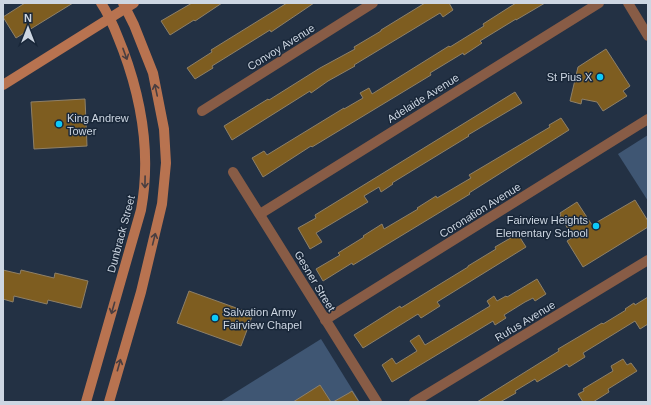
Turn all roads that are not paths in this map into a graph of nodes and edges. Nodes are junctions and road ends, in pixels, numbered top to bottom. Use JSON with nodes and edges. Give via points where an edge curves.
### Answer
{"nodes":[{"id":1,"x":101,"y":3,"type":"edge"},
{"id":2,"x":373,"y":3,"type":"edge"},
{"id":3,"x":599,"y":3,"type":"edge"},
{"id":4,"x":628,"y":3,"type":"edge"},
{"id":5,"x":128,"y":5,"type":"edge"},
{"id":6,"x":111,"y":18,"type":"junction"},
{"id":7,"x":648,"y":36,"type":"edge"},
{"id":8,"x":3,"y":85,"type":"edge"},
{"id":9,"x":202,"y":111,"type":"dead end"},
{"id":10,"x":648,"y":119,"type":"edge"},
{"id":11,"x":233,"y":172,"type":"dead end"},
{"id":12,"x":260,"y":214,"type":"junction"},
{"id":13,"x":648,"y":260,"type":"edge"},
{"id":14,"x":325,"y":320,"type":"junction"},
{"id":15,"x":86,"y":402,"type":"edge"},
{"id":16,"x":109,"y":402,"type":"edge"},
{"id":17,"x":377,"y":402,"type":"edge"},
{"id":18,"x":414,"y":402,"type":"edge"}],
"edges":[{"from":1,"to":6,"type":"main road","name":"Dunbrack Street"},
{"from":2,"to":9,"type":"street","name":"Convoy Avenue"},
{"from":3,"to":12,"type":"street","name":"Adelaide Avenue"},
{"from":4,"to":7,"type":"street"},
{"from":5,"to":6,"type":"main road"},
{"from":16,"to":5,"type":"main road","one_way":true,"via":[[141,292],[162,204],[166,163],[164,129],[153,73]]},
{"from":6,"to":8,"type":"main road"},
{"from":6,"to":15,"type":"main road","name":"Dunbrack Street","one_way":true,"via":[[141,110],[145,141],[145,190]]},
{"from":10,"to":14,"type":"street","name":"Coronation Avenue"},
{"from":11,"to":12,"type":"street","name":"Gesner Street"},
{"from":12,"to":14,"type":"street","name":"Gesner Street"},
{"from":13,"to":18,"type":"street","name":"Rufus Avenue"},
{"from":14,"to":17,"type":"street","name":"Gesner Street"}]}
